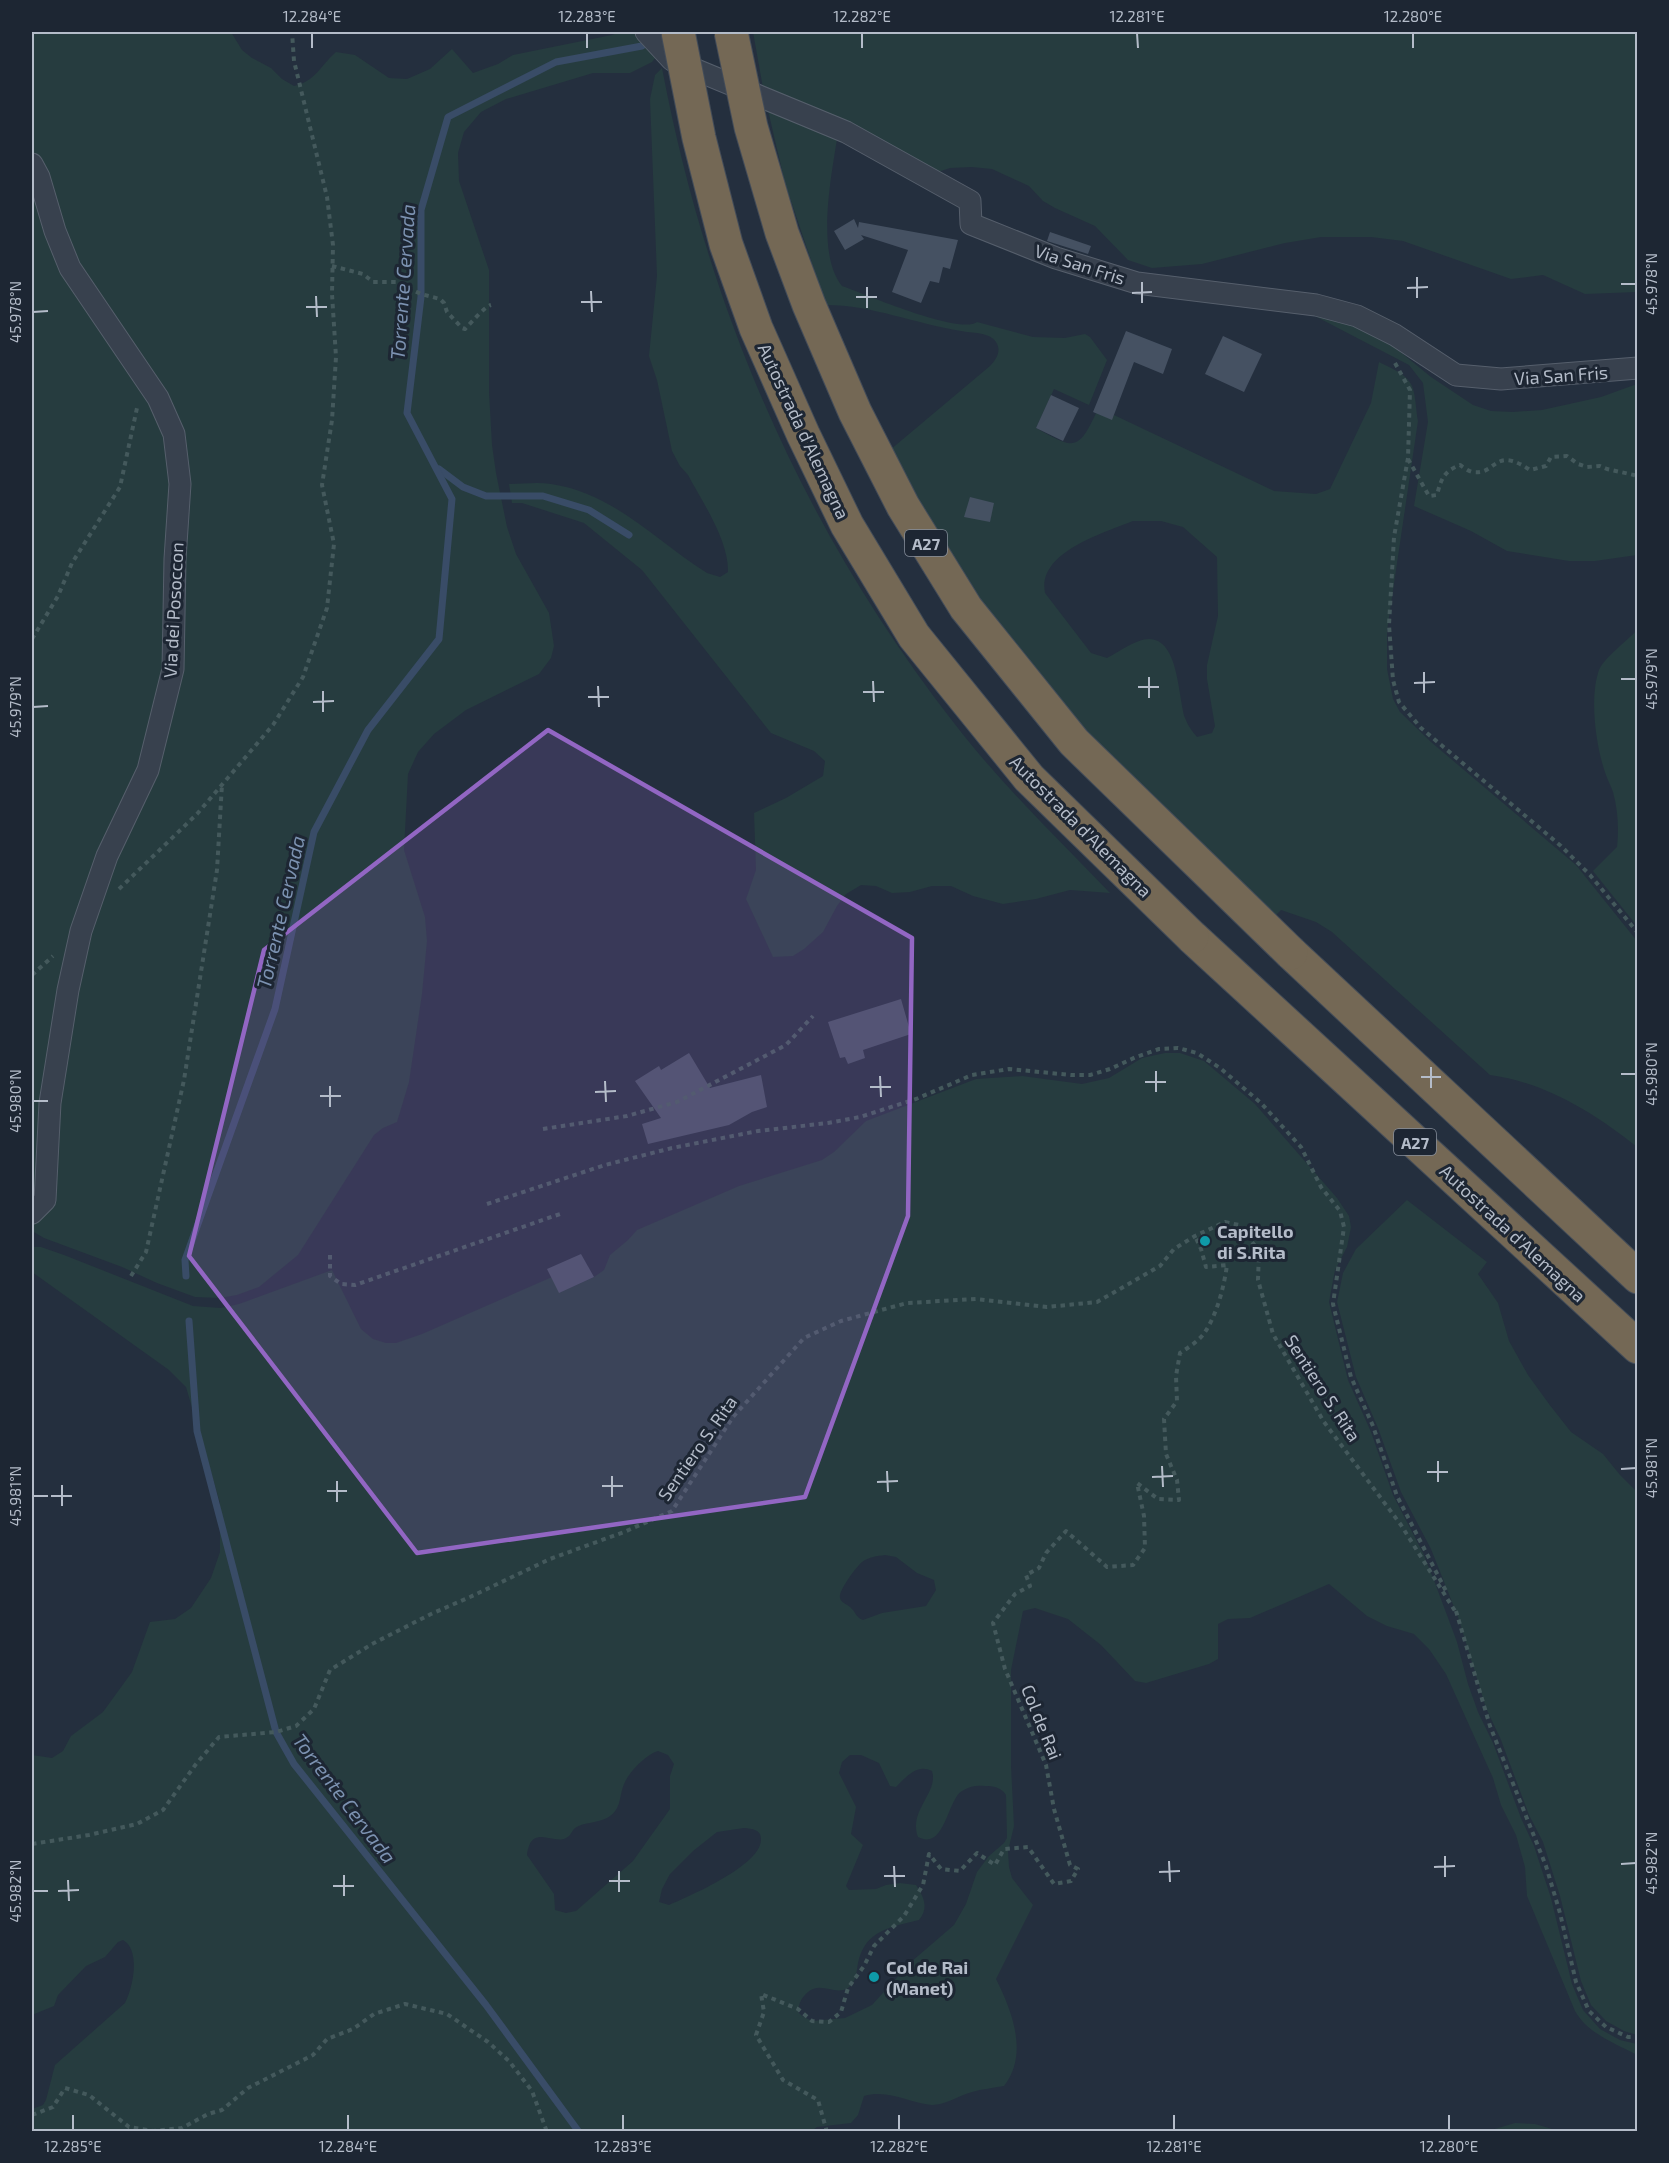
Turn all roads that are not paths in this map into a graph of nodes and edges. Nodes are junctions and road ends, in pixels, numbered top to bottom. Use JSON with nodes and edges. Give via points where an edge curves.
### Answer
{"nodes":[{"id":1,"x":646,"y":32,"type":"edge"},
{"id":2,"x":678,"y":32,"type":"edge"},
{"id":3,"x":731,"y":32,"type":"edge"},
{"id":4,"x":32,"y":164,"type":"edge"},
{"id":5,"x":1638,"y":368,"type":"edge"},
{"id":6,"x":32,"y":1213,"type":"edge"},
{"id":7,"x":1638,"y":1276,"type":"edge"},
{"id":8,"x":1638,"y":1347,"type":"edge"}],
"edges":[{"from":1,"to":5,"type":"street","name":"Via San Fris","via":[[672,60],[846,132],[970,201],[971,224],[1056,258],[1137,283],[1317,305],[1357,316],[1395,334],[1456,375],[1501,379]]},
{"from":2,"to":8,"type":"highway","name":"Autostrada d'Alemagna","number":"A27","bridge":true,"via":[[726,244],[756,328],[847,525],[914,636],[1029,778],[1192,937]]},
{"from":3,"to":7,"type":"highway","number":"A27","bridge":true,"via":[[751,127],[808,305],[855,412],[903,506],[966,608],[1074,742],[1291,953]]},
{"from":4,"to":6,"type":"street","name":"Via dei Posoccon","via":[[70,268],[158,398],[174,434],[180,484],[173,669],[148,770],[107,856],[81,931],[50,1103],[45,1200]]}]}
